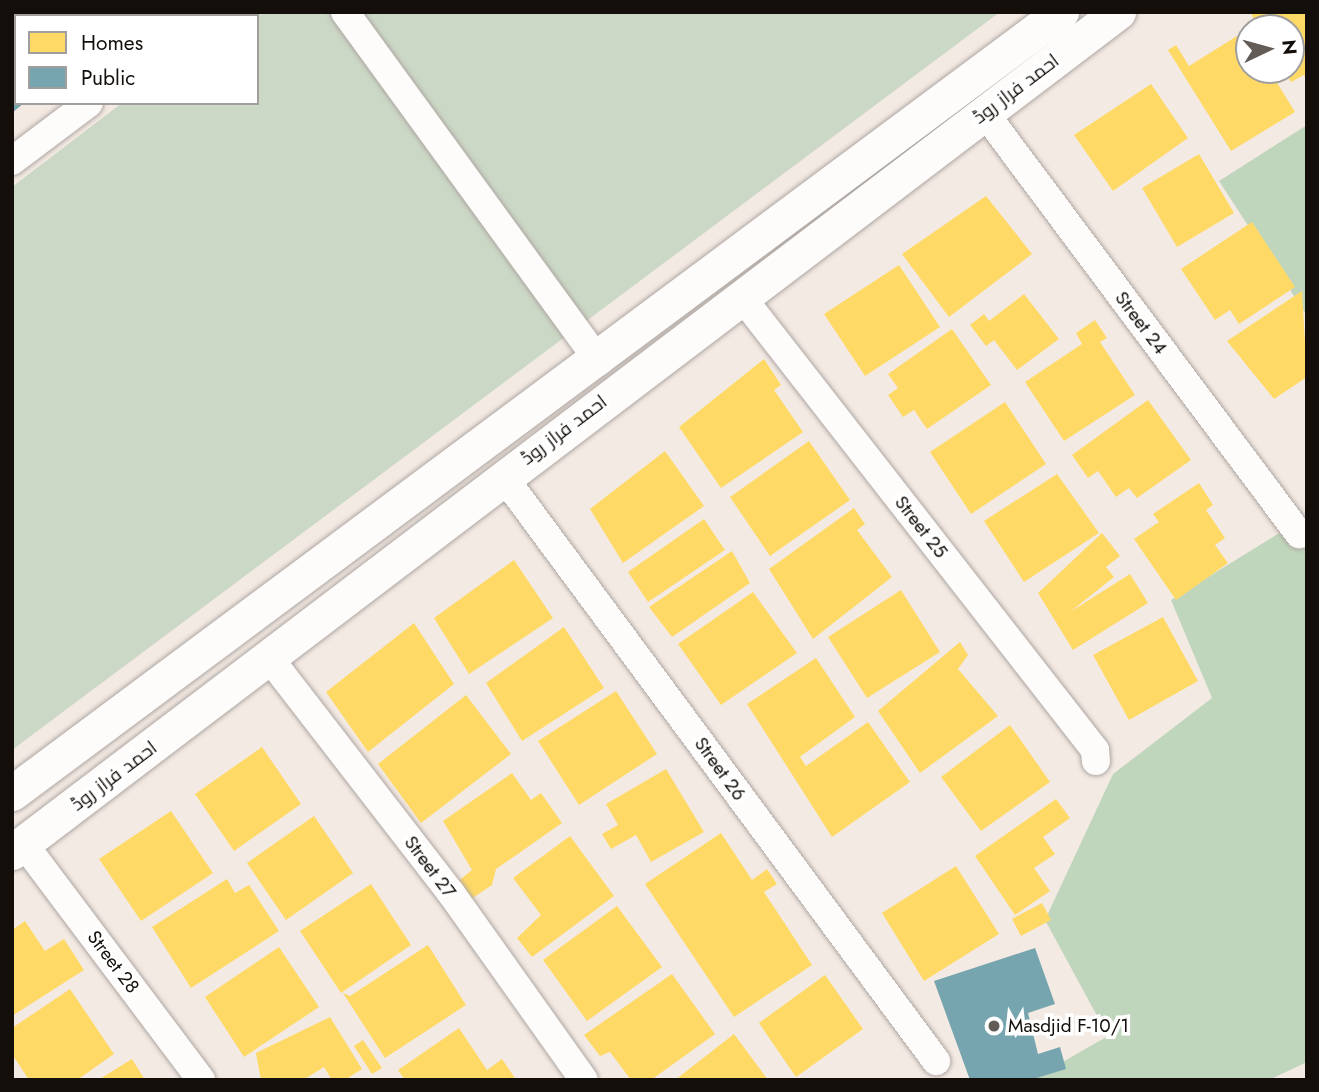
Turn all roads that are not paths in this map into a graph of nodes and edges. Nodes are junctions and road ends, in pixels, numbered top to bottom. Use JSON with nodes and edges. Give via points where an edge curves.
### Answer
{"nodes":[{"id":1,"x":345,"y":12,"type":"edge"},
{"id":2,"x":1061,"y":12,"type":"edge"},
{"id":3,"x":1118,"y":12,"type":"edge"},
{"id":4,"x":86,"y":105,"type":"edge"},
{"id":5,"x":984,"y":112,"type":"junction"},
{"id":6,"x":12,"y":161,"type":"edge"},
{"id":7,"x":741,"y":296,"type":"junction"},
{"id":8,"x":668,"y":330,"type":"junction"},
{"id":9,"x":599,"y":362,"type":"junction"},
{"id":10,"x":503,"y":475,"type":"junction"},
{"id":11,"x":1298,"y":534,"type":"dead end"},
{"id":12,"x":270,"y":659,"type":"junction"},
{"id":13,"x":1096,"y":761,"type":"dead end"},
{"id":14,"x":12,"y":793,"type":"edge"},
{"id":15,"x":18,"y":848,"type":"edge"},
{"id":16,"x":936,"y":1062,"type":"dead end"},
{"id":17,"x":201,"y":1080,"type":"edge"},
{"id":18,"x":584,"y":1080,"type":"edge"}],
"edges":[{"from":1,"to":9,"type":"street"},
{"from":2,"to":8,"type":"main road","name":"احمد فراز روڈ"},
{"from":3,"to":5,"type":"main road","name":"احمد فراز روڈ"},
{"from":4,"to":6,"type":"street"},
{"from":5,"to":7,"type":"main road","name":"احمد فراز روڈ"},
{"from":5,"to":11,"type":"street","name":"Street 24"},
{"from":7,"to":8,"type":"main road","name":"احمد فراز روڈ"},
{"from":7,"to":13,"type":"street","name":"Street 25","via":[[1095,750]]},
{"from":8,"to":9,"type":"main road","name":"احمد فراز روڈ"},
{"from":8,"to":10,"type":"main road","name":"احمد فراز روڈ"},
{"from":9,"to":14,"type":"main road","name":"احمد فراز روڈ"},
{"from":10,"to":12,"type":"main road","name":"احمد فراز روڈ"},
{"from":10,"to":16,"type":"street","name":"Street 26"},
{"from":12,"to":15,"type":"main road","name":"احمد فراز روڈ"},
{"from":12,"to":18,"type":"street","name":"Street 27","via":[[451,893]]},
{"from":15,"to":17,"type":"street","name":"Street 28"}]}
